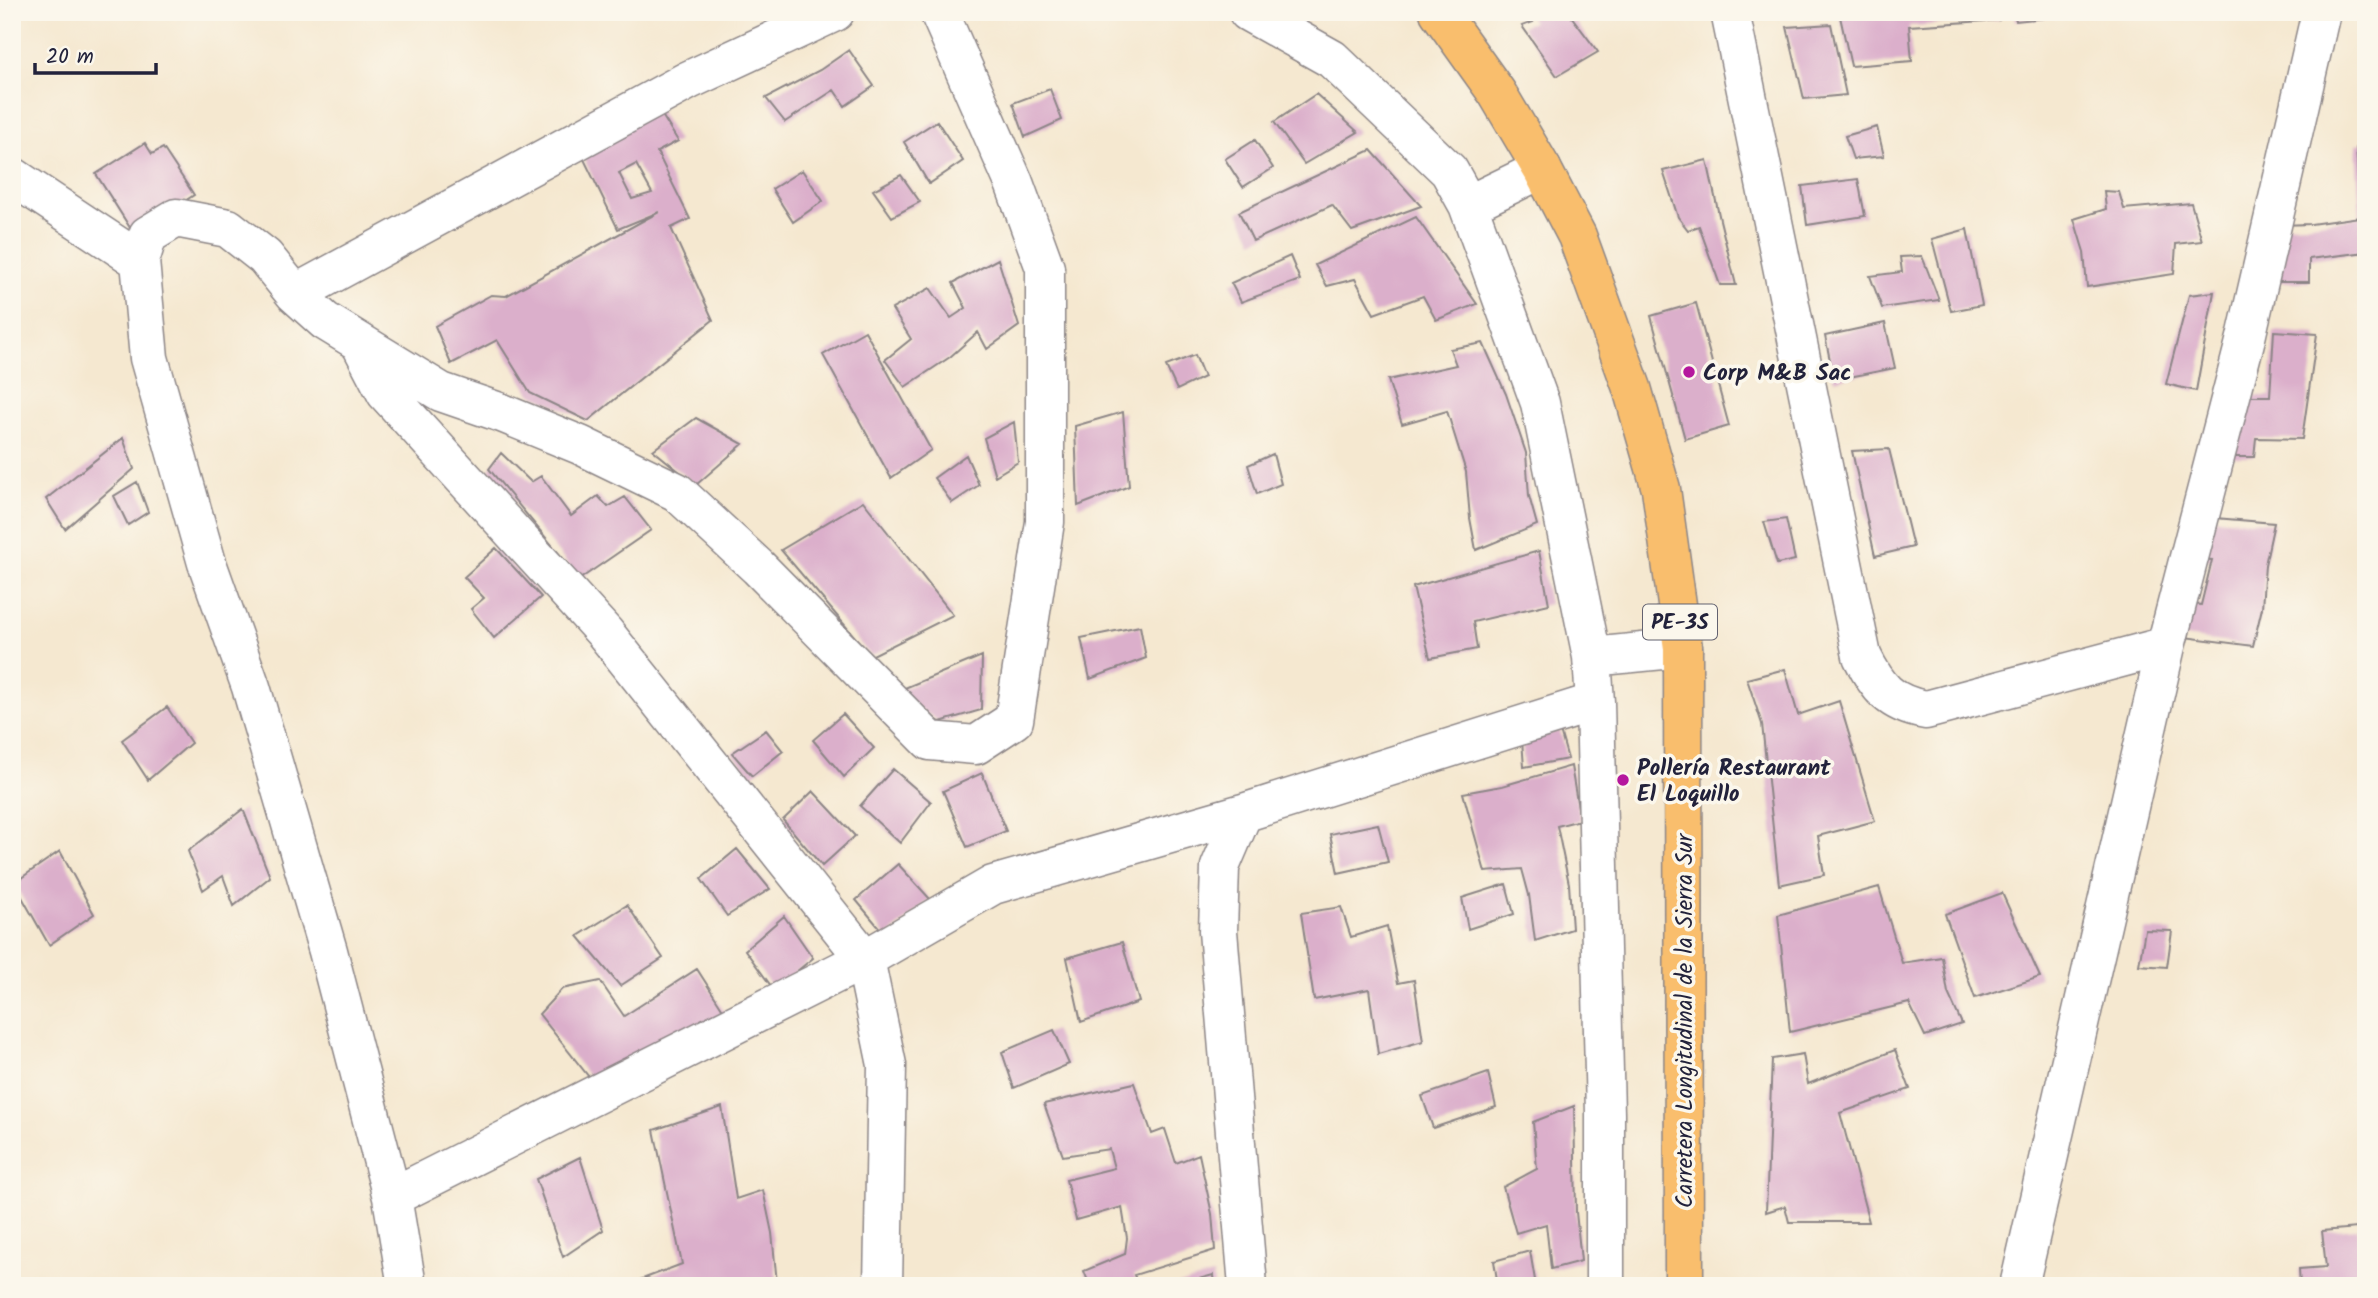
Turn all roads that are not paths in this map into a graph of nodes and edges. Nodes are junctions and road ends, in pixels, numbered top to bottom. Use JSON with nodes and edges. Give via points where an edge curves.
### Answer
{"nodes":[{"id":1,"x":835,"y":12,"type":"edge"},
{"id":2,"x":939,"y":12,"type":"edge"},
{"id":3,"x":1248,"y":12,"type":"edge"},
{"id":4,"x":1439,"y":12,"type":"edge"},
{"id":5,"x":1730,"y":12,"type":"edge"},
{"id":6,"x":2321,"y":12,"type":"edge"},
{"id":7,"x":1542,"y":169,"type":"junction"},
{"id":8,"x":12,"y":176,"type":"edge"},
{"id":9,"x":1468,"y":205,"type":"junction"},
{"id":10,"x":140,"y":261,"type":"junction"},
{"id":11,"x":295,"y":294,"type":"junction"},
{"id":12,"x":361,"y":345,"type":"junction"},
{"id":13,"x":2166,"y":646,"type":"junction"},
{"id":14,"x":1683,"y":648,"type":"junction"},
{"id":15,"x":1592,"y":657,"type":"junction"},
{"id":16,"x":1595,"y":702,"type":"junction"},
{"id":17,"x":1243,"y":813,"type":"junction"},
{"id":18,"x":865,"y":959,"type":"junction"},
{"id":19,"x":392,"y":1197,"type":"junction"},
{"id":20,"x":407,"y":1286,"type":"edge"},
{"id":21,"x":883,"y":1286,"type":"edge"},
{"id":22,"x":1248,"y":1286,"type":"edge"},
{"id":23,"x":1605,"y":1286,"type":"edge"},
{"id":24,"x":1684,"y":1286,"type":"edge"},
{"id":25,"x":2019,"y":1286,"type":"edge"}],
"edges":[{"from":1,"to":11,"type":"street","via":[[689,80]]},
{"from":2,"to":12,"type":"street","via":[[1014,183],[1045,268],[1045,522],[1014,720],[976,745],[930,741],[677,492],[580,445],[442,392]]},
{"from":3,"to":9,"type":"street","via":[[1332,59],[1449,171]]},
{"from":4,"to":7,"type":"highway","name":"Carretera Longitudinal de la Sierra Sur","number":"PE-3S","via":[[1497,93]]},
{"from":5,"to":13,"type":"street","via":[[1862,656],[1875,682],[1910,708],[1926,710]]},
{"from":6,"to":13,"type":"street","via":[[2246,338]]},
{"from":7,"to":9,"type":"street"},
{"from":7,"to":14,"type":"highway","name":"Carretera Longitudinal de la Sierra Sur","number":"PE-3S","via":[[1577,236],[1605,309],[1661,489]]},
{"from":8,"to":10,"type":"street"},
{"from":9,"to":15,"type":"street","via":[[1540,403]]},
{"from":10,"to":11,"type":"street","via":[[148,235],[176,218],[228,228],[265,257]]},
{"from":10,"to":19,"type":"street","via":[[149,358],[207,563],[282,792]]},
{"from":11,"to":12,"type":"street"},
{"from":12,"to":18,"type":"street","via":[[386,393],[605,633]]},
{"from":13,"to":25,"type":"street"},
{"from":14,"to":15,"type":"street"},
{"from":14,"to":24,"type":"highway","name":"Carretera Longitudinal de la Sierra Sur","number":"PE-3S"},
{"from":15,"to":16,"type":"street"},
{"from":16,"to":17,"type":"street"},
{"from":16,"to":23,"type":"street"},
{"from":17,"to":18,"type":"street","via":[[993,885]]},
{"from":17,"to":22,"type":"street","via":[[1220,867],[1218,930]]},
{"from":18,"to":19,"type":"street"},
{"from":18,"to":21,"type":"street","via":[[887,1065]]},
{"from":19,"to":20,"type":"street"}]}
